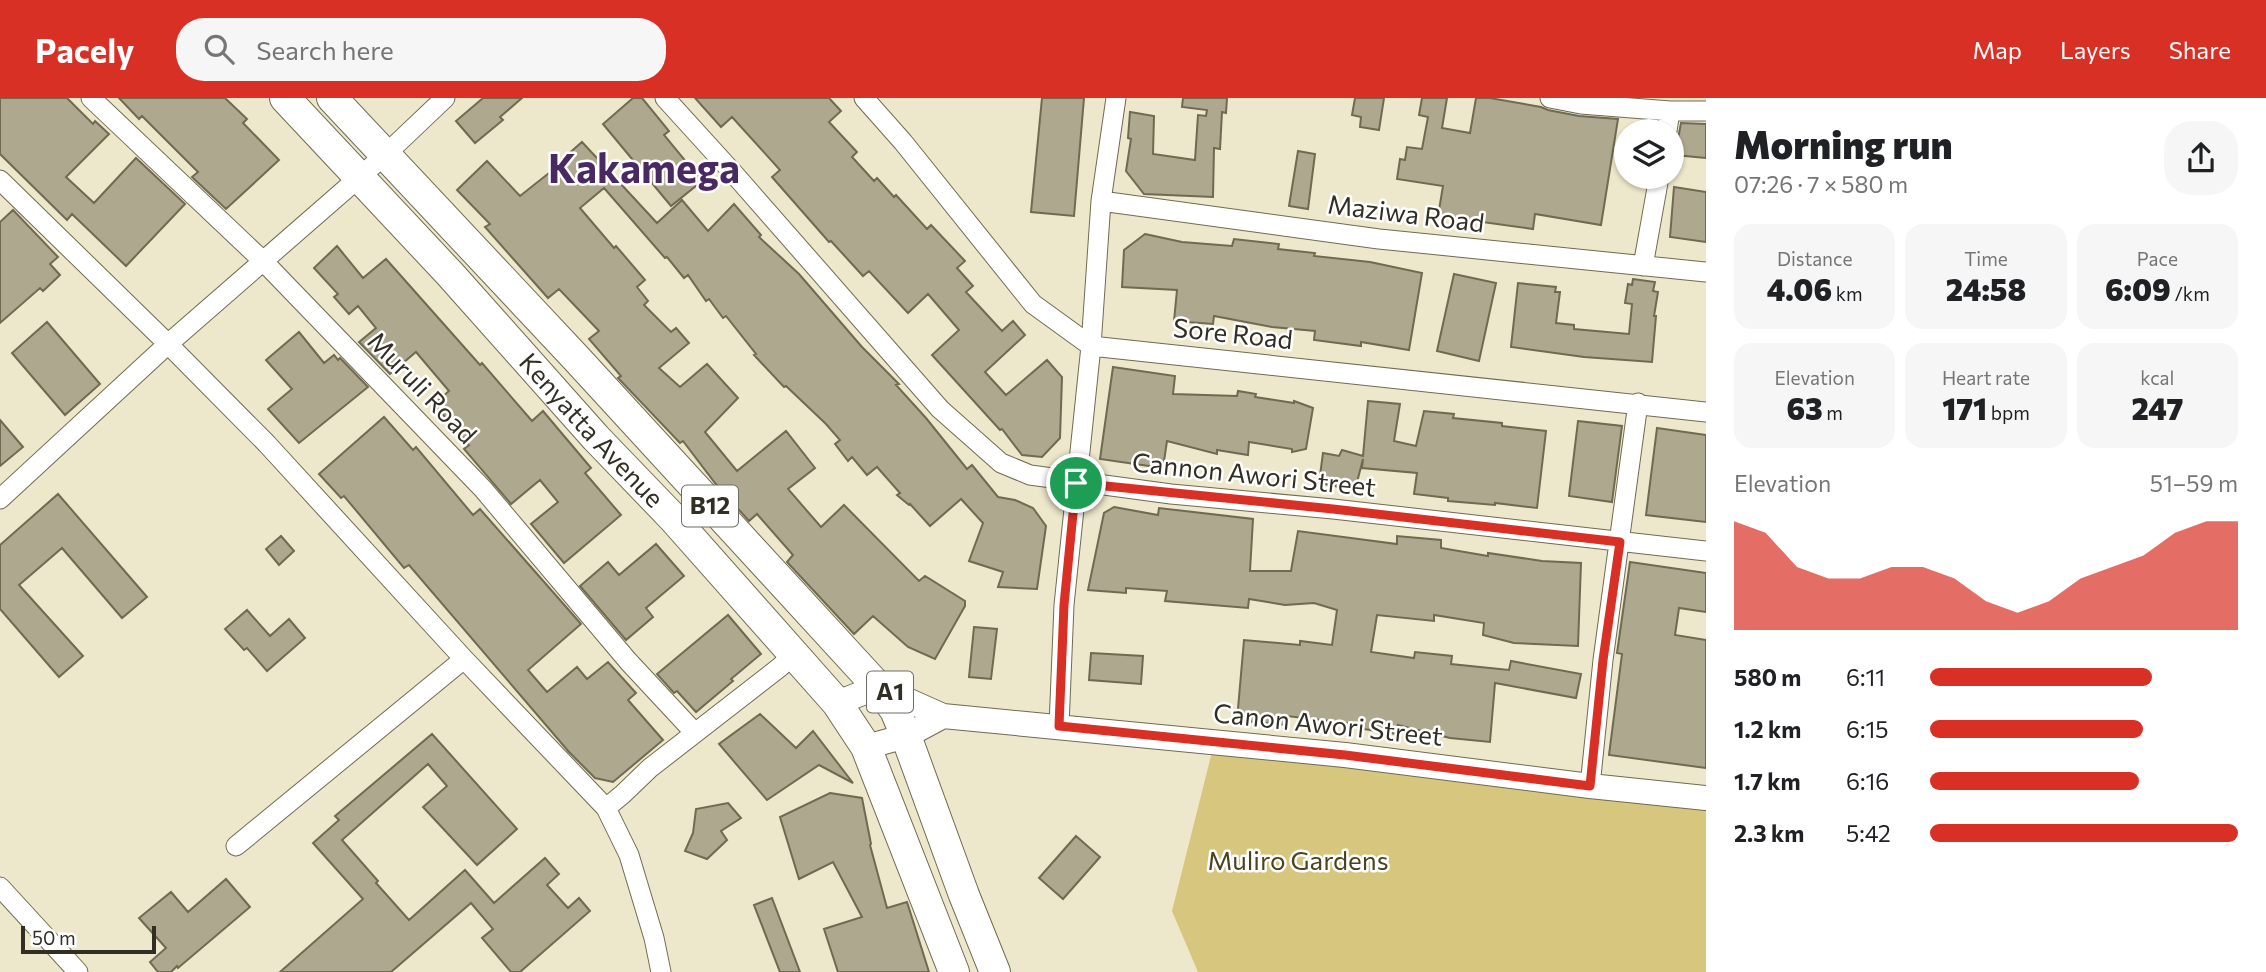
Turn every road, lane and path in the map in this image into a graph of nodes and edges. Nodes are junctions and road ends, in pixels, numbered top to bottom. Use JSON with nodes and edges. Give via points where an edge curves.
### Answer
{"nodes":[{"id":1,"x":91,"y":98,"type":"edge"},
{"id":2,"x":285,"y":98,"type":"edge"},
{"id":3,"x":332,"y":98,"type":"edge"},
{"id":4,"x":445,"y":98,"type":"edge"},
{"id":5,"x":665,"y":98,"type":"edge"},
{"id":6,"x":864,"y":98,"type":"edge"},
{"id":7,"x":1116,"y":98,"type":"edge"},
{"id":8,"x":1550,"y":98,"type":"edge"},
{"id":9,"x":1670,"y":111,"type":"junction"},
{"id":10,"x":1706,"y":111,"type":"edge"},
{"id":11,"x":1669,"y":119,"type":"edge"},
{"id":12,"x":386,"y":154,"type":"junction"},
{"id":13,"x":359,"y":178,"type":"junction"},
{"id":14,"x":0,"y":180,"type":"edge"},
{"id":15,"x":1657,"y":189,"type":"edge"},
{"id":16,"x":1101,"y":201,"type":"junction"},
{"id":17,"x":263,"y":261,"type":"junction"},
{"id":18,"x":1643,"y":266,"type":"junction"},
{"id":19,"x":1706,"y":272,"type":"edge"},
{"id":20,"x":168,"y":344,"type":"junction"},
{"id":21,"x":1091,"y":345,"type":"junction"},
{"id":22,"x":576,"y":358,"type":"junction"},
{"id":23,"x":547,"y":383,"type":"junction"},
{"id":24,"x":1638,"y":403,"type":"junction"},
{"id":25,"x":1706,"y":412,"type":"edge"},
{"id":26,"x":1076,"y":483,"type":"junction"},
{"id":27,"x":700,"y":495,"type":"junction"},
{"id":28,"x":0,"y":499,"type":"edge"},
{"id":29,"x":673,"y":518,"type":"junction"},
{"id":30,"x":1620,"y":542,"type":"junction"},
{"id":31,"x":1706,"y":551,"type":"edge"},
{"id":32,"x":794,"y":654,"type":"junction"},
{"id":33,"x":464,"y":659,"type":"junction"},
{"id":34,"x":878,"y":687,"type":"junction"},
{"id":35,"x":837,"y":704,"type":"junction"},
{"id":36,"x":943,"y":716,"type":"junction"},
{"id":37,"x":1059,"y":726,"type":"junction"},
{"id":38,"x":695,"y":733,"type":"junction"},
{"id":39,"x":906,"y":736,"type":"junction"},
{"id":40,"x":866,"y":747,"type":"junction"},
{"id":41,"x":1590,"y":786,"type":"junction"},
{"id":42,"x":1706,"y":798,"type":"edge"},
{"id":43,"x":606,"y":808,"type":"junction"},
{"id":44,"x":236,"y":846,"type":"dead end"},
{"id":45,"x":0,"y":887,"type":"edge"},
{"id":46,"x":78,"y":972,"type":"edge"},
{"id":47,"x":661,"y":972,"type":"edge"},
{"id":48,"x":954,"y":972,"type":"edge"},
{"id":49,"x":995,"y":972,"type":"edge"}],
"edges":[{"from":1,"to":17,"type":"street","name":"Muruli Road"},
{"from":2,"to":13,"type":"highway","name":"Kenyatta Avenue","number":"B12"},
{"from":3,"to":12,"type":"highway","name":"Kenyatta Avenue","number":"B12"},
{"from":4,"to":12,"type":"street"},
{"from":5,"to":26,"type":"street","name":"Cannon Awori Street","via":[[940,409],[1001,463],[1030,475]]},
{"from":6,"to":21,"type":"street","name":"Sore Road","via":[[1033,304]]},
{"from":7,"to":16,"type":"street"},
{"from":8,"to":9,"type":"street"},
{"from":9,"to":10,"type":"street"},
{"from":9,"to":11,"type":"street"},
{"from":12,"to":13,"type":"street"},
{"from":12,"to":22,"type":"highway","name":"Kenyatta Avenue","number":"B12"},
{"from":13,"to":17,"type":"street"},
{"from":13,"to":23,"type":"highway","name":"Kenyatta Avenue","number":"B12"},
{"from":14,"to":20,"type":"street"},
{"from":15,"to":18,"type":"street"},
{"from":16,"to":18,"type":"street","name":"Maziwa Road","via":[[1379,239]]},
{"from":16,"to":21,"type":"street"},
{"from":17,"to":20,"type":"street"},
{"from":17,"to":38,"type":"street","name":"Muruli Road","via":[[483,489]]},
{"from":18,"to":19,"type":"street","name":"Maziwa Road"},
{"from":20,"to":28,"type":"street"},
{"from":20,"to":33,"type":"street","via":[[267,444]]},
{"from":21,"to":24,"type":"street","name":"Sore Road"},
{"from":21,"to":26,"type":"street"},
{"from":22,"to":23,"type":"highway"},
{"from":22,"to":27,"type":"highway","name":"Kenyatta Avenue","number":"B12"},
{"from":23,"to":29,"type":"highway","name":"Kenyatta Avenue","number":"B12"},
{"from":24,"to":25,"type":"street","name":"Sore Road"},
{"from":24,"to":30,"type":"street"},
{"from":26,"to":30,"type":"street","name":"Cannon Awori Street"},
{"from":26,"to":37,"type":"street"},
{"from":27,"to":29,"type":"highway"},
{"from":27,"to":34,"type":"highway","name":"Kenyatta Avenue","number":"B12"},
{"from":29,"to":32,"type":"highway","name":"Kenyatta Avenue","number":"B12"},
{"from":30,"to":31,"type":"street","name":"Cannon Awori Street"},
{"from":30,"to":41,"type":"street"},
{"from":32,"to":35,"type":"highway","name":"Kenyatta Avenue","number":"B12"},
{"from":32,"to":38,"type":"street"},
{"from":33,"to":43,"type":"street"},
{"from":33,"to":44,"type":"street"},
{"from":34,"to":35,"type":"main road","number":"A1"},
{"from":34,"to":36,"type":"main road","name":"Canon Awori Street","number":"A1"},
{"from":34,"to":39,"type":"highway","name":"Kenyatta Avenue","number":"B12"},
{"from":35,"to":40,"type":"highway","name":"Kenyatta Avenue","number":"B12"},
{"from":36,"to":37,"type":"main road","name":"Canon Awori Street"},
{"from":36,"to":39,"type":"main road","number":"A1"},
{"from":37,"to":41,"type":"main road","name":"Canon Awori Street"},
{"from":38,"to":43,"type":"street"},
{"from":39,"to":40,"type":"main road","number":"A1"},
{"from":39,"to":49,"type":"highway","name":"Kenyatta Avenue","number":"B12"},
{"from":40,"to":48,"type":"highway","name":"Kenyatta Avenue","number":"B12"},
{"from":41,"to":42,"type":"main road","name":"Canon Awori Street"},
{"from":43,"to":47,"type":"street","via":[[629,855]]},
{"from":45,"to":46,"type":"street"}]}
